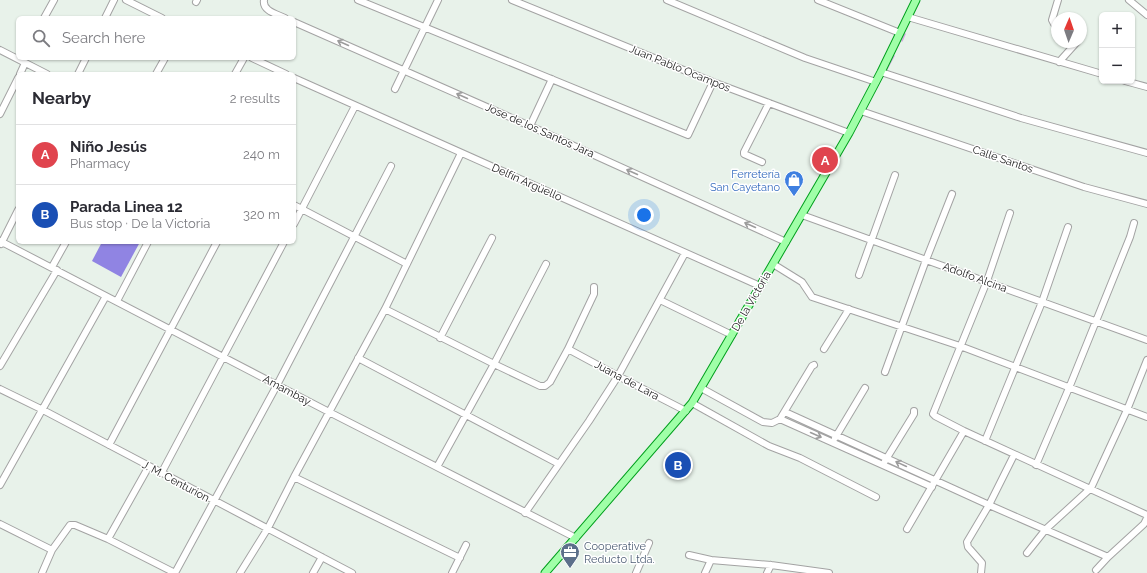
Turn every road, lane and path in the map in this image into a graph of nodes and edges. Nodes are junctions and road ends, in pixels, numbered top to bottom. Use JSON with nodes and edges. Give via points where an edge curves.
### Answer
{"nodes":[{"id":1,"x":54,"y":0,"type":"edge"},
{"id":2,"x":114,"y":0,"type":"edge"},
{"id":3,"x":264,"y":0,"type":"edge"},
{"id":4,"x":358,"y":0,"type":"edge"},
{"id":5,"x":438,"y":0,"type":"edge"},
{"id":6,"x":512,"y":0,"type":"edge"},
{"id":7,"x":666,"y":0,"type":"edge"},
{"id":8,"x":818,"y":0,"type":"edge"},
{"id":9,"x":916,"y":0,"type":"edge"},
{"id":10,"x":1058,"y":0,"type":"edge"},
{"id":11,"x":1129,"y":0,"type":"edge"},
{"id":12,"x":129,"y":1,"type":"edge"},
{"id":13,"x":1054,"y":12,"type":"edge"},
{"id":14,"x":1147,"y":15,"type":"edge"},
{"id":15,"x":45,"y":16,"type":"edge"},
{"id":16,"x":106,"y":16,"type":"edge"},
{"id":17,"x":158,"y":16,"type":"edge"},
{"id":18,"x":280,"y":16,"type":"edge"},
{"id":19,"x":908,"y":16,"type":"junction"},
{"id":20,"x":296,"y":23,"type":"edge"},
{"id":21,"x":425,"y":28,"type":"junction"},
{"id":22,"x":900,"y":33,"type":"junction"},
{"id":23,"x":1072,"y":48,"type":"edge"},
{"id":24,"x":0,"y":50,"type":"edge"},
{"id":25,"x":16,"y":58,"type":"edge"},
{"id":26,"x":19,"y":60,"type":"edge"},
{"id":27,"x":85,"y":60,"type":"edge"},
{"id":28,"x":164,"y":60,"type":"edge"},
{"id":29,"x":243,"y":60,"type":"edge"},
{"id":30,"x":256,"y":60,"type":"edge"},
{"id":31,"x":1059,"y":62,"type":"junction"},
{"id":32,"x":25,"y":63,"type":"junction"},
{"id":33,"x":404,"y":70,"type":"junction"},
{"id":34,"x":21,"y":72,"type":"edge"},
{"id":35,"x":43,"y":72,"type":"edge"},
{"id":36,"x":79,"y":72,"type":"edge"},
{"id":37,"x":157,"y":72,"type":"edge"},
{"id":38,"x":237,"y":72,"type":"edge"},
{"id":39,"x":282,"y":72,"type":"edge"},
{"id":40,"x":881,"y":72,"type":"junction"},
{"id":41,"x":1099,"y":73,"type":"edge"},
{"id":42,"x":296,"y":79,"type":"edge"},
{"id":43,"x":552,"y":79,"type":"junction"},
{"id":44,"x":16,"y":82,"type":"edge"},
{"id":45,"x":713,"y":82,"type":"junction"},
{"id":46,"x":876,"y":82,"type":"junction"},
{"id":47,"x":1134,"y":84,"type":"edge"},
{"id":48,"x":1147,"y":88,"type":"edge"},
{"id":49,"x":396,"y":89,"type":"dead end"},
{"id":50,"x":769,"y":103,"type":"junction"},
{"id":51,"x":355,"y":106,"type":"junction"},
{"id":52,"x":861,"y":111,"type":"junction"},
{"id":53,"x":0,"y":114,"type":"edge"},
{"id":54,"x":530,"y":126,"type":"junction"},
{"id":55,"x":849,"y":133,"type":"junction"},
{"id":56,"x":461,"y":153,"type":"junction"},
{"id":57,"x":1147,"y":153,"type":"edge"},
{"id":58,"x":762,"y":162,"type":"dead end"},
{"id":59,"x":391,"y":166,"type":"dead end"},
{"id":60,"x":896,"y":175,"type":"dead end"},
{"id":61,"x":952,"y":194,"type":"dead end"},
{"id":62,"x":1147,"y":204,"type":"edge"},
{"id":63,"x":296,"y":206,"type":"edge"},
{"id":64,"x":302,"y":209,"type":"junction"},
{"id":65,"x":1010,"y":212,"type":"dead end"},
{"id":66,"x":16,"y":214,"type":"edge"},
{"id":67,"x":802,"y":215,"type":"junction"},
{"id":68,"x":296,"y":220,"type":"edge"},
{"id":69,"x":1134,"y":223,"type":"dead end"},
{"id":70,"x":1068,"y":227,"type":"dead end"},
{"id":71,"x":354,"y":237,"type":"junction"},
{"id":72,"x":492,"y":238,"type":"dead end"},
{"id":73,"x":872,"y":241,"type":"junction"},
{"id":74,"x":786,"y":242,"type":"junction"},
{"id":75,"x":1,"y":243,"type":"edge"},
{"id":76,"x":65,"y":244,"type":"edge"},
{"id":77,"x":147,"y":244,"type":"edge"},
{"id":78,"x":216,"y":244,"type":"edge"},
{"id":79,"x":283,"y":244,"type":"edge"},
{"id":80,"x":685,"y":252,"type":"junction"},
{"id":81,"x":926,"y":260,"type":"junction"},
{"id":82,"x":407,"y":264,"type":"junction"},
{"id":83,"x":546,"y":264,"type":"dead end"},
{"id":84,"x":773,"y":264,"type":"junction"},
{"id":85,"x":55,"y":269,"type":"junction"},
{"id":86,"x":858,"y":275,"type":"dead end"},
{"id":87,"x":987,"y":281,"type":"junction"},
{"id":88,"x":760,"y":286,"type":"junction"},
{"id":89,"x":594,"y":287,"type":"dead end"},
{"id":90,"x":106,"y":296,"type":"junction"},
{"id":91,"x":660,"y":300,"type":"junction"},
{"id":92,"x":117,"y":301,"type":"junction"},
{"id":93,"x":1042,"y":302,"type":"junction"},
{"id":94,"x":385,"y":309,"type":"junction"},
{"id":95,"x":849,"y":309,"type":"junction"},
{"id":96,"x":1096,"y":321,"type":"junction"},
{"id":97,"x":902,"y":326,"type":"junction"},
{"id":98,"x":170,"y":329,"type":"junction"},
{"id":99,"x":732,"y":334,"type":"junction"},
{"id":100,"x":440,"y":338,"type":"junction"},
{"id":101,"x":1147,"y":340,"type":"edge"},
{"id":102,"x":960,"y":346,"type":"junction"},
{"id":103,"x":568,"y":349,"type":"junction"},
{"id":104,"x":824,"y":349,"type":"dead end"},
{"id":105,"x":224,"y":357,"type":"junction"},
{"id":106,"x":358,"y":358,"type":"junction"},
{"id":107,"x":1147,"y":360,"type":"edge"},
{"id":108,"x":494,"y":364,"type":"junction"},
{"id":109,"x":814,"y":365,"type":"dead end"},
{"id":110,"x":0,"y":366,"type":"edge"},
{"id":111,"x":1015,"y":368,"type":"junction"},
{"id":112,"x":885,"y":372,"type":"dead end"},
{"id":113,"x":618,"y":376,"type":"junction"},
{"id":114,"x":277,"y":385,"type":"junction"},
{"id":115,"x":0,"y":388,"type":"edge"},
{"id":116,"x":701,"y":388,"type":"junction"},
{"id":117,"x":865,"y":388,"type":"dead end"},
{"id":118,"x":1069,"y":388,"type":"junction"},
{"id":119,"x":692,"y":403,"type":"junction"},
{"id":120,"x":43,"y":410,"type":"junction"},
{"id":121,"x":686,"y":410,"type":"junction"},
{"id":122,"x":1127,"y":410,"type":"junction"},
{"id":123,"x":914,"y":411,"type":"dead end"},
{"id":124,"x":329,"y":412,"type":"junction"},
{"id":125,"x":785,"y":412,"type":"junction"},
{"id":126,"x":466,"y":415,"type":"junction"},
{"id":127,"x":1147,"y":417,"type":"edge"},
{"id":128,"x":780,"y":419,"type":"junction"},
{"id":129,"x":964,"y":431,"type":"junction"},
{"id":130,"x":836,"y":435,"type":"junction"},
{"id":131,"x":985,"y":441,"type":"junction"},
{"id":132,"x":832,"y":442,"type":"junction"},
{"id":133,"x":109,"y":445,"type":"junction"},
{"id":134,"x":1014,"y":455,"type":"junction"},
{"id":135,"x":887,"y":458,"type":"junction"},
{"id":136,"x":559,"y":464,"type":"junction"},
{"id":137,"x":882,"y":464,"type":"junction"},
{"id":138,"x":1036,"y":465,"type":"junction"},
{"id":139,"x":149,"y":466,"type":"junction"},
{"id":140,"x":437,"y":467,"type":"junction"},
{"id":141,"x":162,"y":472,"type":"junction"},
{"id":142,"x":294,"y":477,"type":"junction"},
{"id":143,"x":936,"y":480,"type":"junction"},
{"id":144,"x":0,"y":485,"type":"edge"},
{"id":145,"x":932,"y":487,"type":"junction"},
{"id":146,"x":1091,"y":488,"type":"junction"},
{"id":147,"x":876,"y":497,"type":"dead end"},
{"id":148,"x":214,"y":501,"type":"junction"},
{"id":149,"x":989,"y":505,"type":"junction"},
{"id":150,"x":525,"y":513,"type":"junction"},
{"id":151,"x":1147,"y":515,"type":"edge"},
{"id":152,"x":1147,"y":518,"type":"edge"},
{"id":153,"x":0,"y":524,"type":"edge"},
{"id":154,"x":268,"y":528,"type":"junction"},
{"id":155,"x":907,"y":529,"type":"dead end"},
{"id":156,"x":1046,"y":530,"type":"junction"},
{"id":157,"x":576,"y":538,"type":"junction"},
{"id":158,"x":108,"y":539,"type":"junction"},
{"id":159,"x":648,"y":543,"type":"dead end"},
{"id":160,"x":466,"y":545,"type":"dead end"},
{"id":161,"x":52,"y":550,"type":"junction"},
{"id":162,"x":1027,"y":553,"type":"dead end"},
{"id":163,"x":689,"y":555,"type":"dead end"},
{"id":164,"x":322,"y":557,"type":"junction"},
{"id":165,"x":1108,"y":557,"type":"junction"},
{"id":166,"x":460,"y":558,"type":"junction"},
{"id":167,"x":711,"y":560,"type":"junction"},
{"id":168,"x":771,"y":565,"type":"junction"},
{"id":169,"x":1096,"y":570,"type":"dead end"},
{"id":170,"x":42,"y":573,"type":"edge"},
{"id":171,"x":175,"y":573,"type":"edge"},
{"id":172,"x":240,"y":573,"type":"edge"},
{"id":173,"x":313,"y":573,"type":"edge"},
{"id":174,"x":352,"y":573,"type":"edge"},
{"id":175,"x":452,"y":573,"type":"edge"},
{"id":176,"x":545,"y":573,"type":"edge"},
{"id":177,"x":636,"y":573,"type":"edge"},
{"id":178,"x":705,"y":573,"type":"edge"},
{"id":179,"x":767,"y":573,"type":"edge"},
{"id":180,"x":828,"y":573,"type":"edge"},
{"id":181,"x":981,"y":573,"type":"edge"}],
"edges":[{"from":1,"to":15,"type":"street"},
{"from":2,"to":16,"type":"street"},
{"from":3,"to":18,"type":"street","via":[[263,3],[269,11]]},
{"from":4,"to":21,"type":"street"},
{"from":5,"to":21,"type":"street"},
{"from":6,"to":45,"type":"street","name":"Juan Pablo Ocampos"},
{"from":7,"to":46,"type":"street","via":[[805,58]]},
{"from":8,"to":22,"type":"street"},
{"from":9,"to":19,"type":"main road","name":"De la Victoria"},
{"from":10,"to":13,"type":"street"},
{"from":11,"to":14,"type":"street"},
{"from":12,"to":17,"type":"street"},
{"from":19,"to":22,"type":"main road","name":"De la Victoria"},
{"from":19,"to":31,"type":"street"},
{"from":33,"to":20,"type":"street","name":"Jose de los Santos Jara","one_way":true},
{"from":21,"to":33,"type":"street"},
{"from":21,"to":43,"type":"street"},
{"from":22,"to":40,"type":"main road","name":"De la Victoria"},
{"from":23,"to":31,"type":"street"},
{"from":24,"to":25,"type":"street"},
{"from":26,"to":32,"type":"street"},
{"from":27,"to":36,"type":"street"},
{"from":28,"to":37,"type":"street"},
{"from":29,"to":38,"type":"street"},
{"from":30,"to":39,"type":"street"},
{"from":31,"to":41,"type":"street"},
{"from":32,"to":34,"type":"street"},
{"from":32,"to":35,"type":"street"},
{"from":33,"to":49,"type":"street"},
{"from":54,"to":33,"type":"street","name":"Jose de los Santos Jara","one_way":true},
{"from":40,"to":46,"type":"main road","name":"De la Victoria"},
{"from":40,"to":57,"type":"street","via":[[1021,118]]},
{"from":42,"to":51,"type":"street","name":"Delfín Argüello"},
{"from":43,"to":45,"type":"street","via":[[688,135]]},
{"from":43,"to":54,"type":"street"},
{"from":44,"to":53,"type":"street"},
{"from":45,"to":50,"type":"street","name":"Juan Pablo Ocampos"},
{"from":46,"to":52,"type":"main road","name":"De la Victoria"},
{"from":47,"to":48,"type":"street"},
{"from":50,"to":55,"type":"street","name":"Juan Pablo Ocampos"},
{"from":50,"to":58,"type":"street","via":[[744,152]]},
{"from":51,"to":56,"type":"street","name":"Delfín Argüello"},
{"from":51,"to":64,"type":"street"},
{"from":52,"to":55,"type":"main road","name":"De la Victoria"},
{"from":52,"to":62,"type":"street","name":"Calle Santos","via":[[1084,187]]},
{"from":74,"to":54,"type":"street","name":"Jose de los Santos Jara","one_way":true},
{"from":55,"to":67,"type":"main road","name":"De la Victoria"},
{"from":56,"to":80,"type":"street","name":"Delfín Argüello"},
{"from":56,"to":82,"type":"street"},
{"from":59,"to":71,"type":"street"},
{"from":60,"to":73,"type":"street"},
{"from":61,"to":81,"type":"street"},
{"from":63,"to":64,"type":"street"},
{"from":64,"to":68,"type":"street"},
{"from":64,"to":71,"type":"street"},
{"from":65,"to":87,"type":"street"},
{"from":66,"to":75,"type":"street"},
{"from":67,"to":73,"type":"street","name":"Adolfo Alcina"},
{"from":67,"to":74,"type":"main road","name":"De la Victoria"},
{"from":69,"to":96,"type":"street"},
{"from":70,"to":93,"type":"street"},
{"from":71,"to":82,"type":"street"},
{"from":71,"to":114,"type":"street"},
{"from":72,"to":100,"type":"street"},
{"from":73,"to":81,"type":"street","name":"Adolfo Alcina"},
{"from":73,"to":86,"type":"street"},
{"from":74,"to":84,"type":"main road","name":"De la Victoria"},
{"from":75,"to":85,"type":"street","name":"Amambay"},
{"from":76,"to":85,"type":"street"},
{"from":77,"to":92,"type":"street"},
{"from":78,"to":98,"type":"street"},
{"from":79,"to":105,"type":"street"},
{"from":80,"to":88,"type":"street","name":"Delfín Argüello"},
{"from":80,"to":91,"type":"street"},
{"from":81,"to":87,"type":"street","name":"Adolfo Alcina"},
{"from":81,"to":97,"type":"street"},
{"from":82,"to":94,"type":"street"},
{"from":83,"to":108,"type":"street"},
{"from":84,"to":88,"type":"main road","name":"De la Victoria"},
{"from":84,"to":95,"type":"street","via":[[802,282],[812,296]]},
{"from":85,"to":90,"type":"street","name":"Amambay"},
{"from":85,"to":110,"type":"street"},
{"from":87,"to":93,"type":"street","name":"Adolfo Alcina"},
{"from":87,"to":102,"type":"street"},
{"from":88,"to":99,"type":"main road","name":"De la Victoria"},
{"from":89,"to":103,"type":"street","via":[[594,294]]},
{"from":90,"to":92,"type":"street","name":"Amambay"},
{"from":90,"to":120,"type":"street"},
{"from":91,"to":99,"type":"street"},
{"from":91,"to":113,"type":"street"},
{"from":92,"to":98,"type":"street","name":"Amambay"},
{"from":93,"to":96,"type":"street","name":"Adolfo Alcina"},
{"from":93,"to":111,"type":"street"},
{"from":94,"to":100,"type":"street"},
{"from":94,"to":106,"type":"street"},
{"from":95,"to":97,"type":"street"},
{"from":95,"to":104,"type":"street"},
{"from":96,"to":101,"type":"street","name":"Adolfo Alcina"},
{"from":96,"to":118,"type":"street"},
{"from":97,"to":102,"type":"street"},
{"from":97,"to":112,"type":"street"},
{"from":98,"to":105,"type":"street","name":"Amambay"},
{"from":98,"to":133,"type":"street"},
{"from":99,"to":116,"type":"main road","name":"De la Victoria"},
{"from":100,"to":108,"type":"street"},
{"from":102,"to":111,"type":"street"},
{"from":102,"to":129,"type":"street","via":[[933,414]]},
{"from":103,"to":108,"type":"street","via":[[550,382],[545,386]]},
{"from":103,"to":113,"type":"street","name":"Juana de Lara"},
{"from":105,"to":114,"type":"street","name":"Amambay"},
{"from":105,"to":141,"type":"street"},
{"from":106,"to":124,"type":"street"},
{"from":106,"to":126,"type":"street"},
{"from":107,"to":122,"type":"street"},
{"from":108,"to":126,"type":"street"},
{"from":109,"to":125,"type":"street"},
{"from":111,"to":118,"type":"street"},
{"from":111,"to":131,"type":"street"},
{"from":113,"to":121,"type":"street","name":"Juana de Lara"},
{"from":113,"to":136,"type":"street"},
{"from":114,"to":124,"type":"street","name":"Amambay"},
{"from":114,"to":148,"type":"street"},
{"from":115,"to":120,"type":"street","name":"J. M. Centurion"},
{"from":116,"to":119,"type":"main road","name":"De la Victoria"},
{"from":116,"to":128,"type":"street","via":[[763,422],[772,423]]},
{"from":117,"to":130,"type":"street"},
{"from":118,"to":122,"type":"street"},
{"from":118,"to":138,"type":"street"},
{"from":119,"to":121,"type":"main road","name":"De la Victoria"},
{"from":119,"to":147,"type":"street","via":[[768,446],[800,458]]},
{"from":120,"to":133,"type":"street","name":"J. M. Centurion"},
{"from":120,"to":144,"type":"street"},
{"from":121,"to":157,"type":"main road","name":"De la Victoria"},
{"from":122,"to":127,"type":"street"},
{"from":122,"to":146,"type":"street"},
{"from":123,"to":135,"type":"street"},
{"from":124,"to":140,"type":"street","name":"Amambay"},
{"from":124,"to":142,"type":"street"},
{"from":125,"to":128,"type":"street"},
{"from":125,"to":130,"type":"street"},
{"from":126,"to":136,"type":"street"},
{"from":126,"to":140,"type":"street"},
{"from":128,"to":132,"type":"street","one_way":true},
{"from":129,"to":131,"type":"street"},
{"from":129,"to":143,"type":"street"},
{"from":130,"to":132,"type":"street"},
{"from":130,"to":135,"type":"street"},
{"from":131,"to":134,"type":"street"},
{"from":132,"to":137,"type":"street"},
{"from":133,"to":139,"type":"street","name":"J. M. Centurion"},
{"from":134,"to":138,"type":"street"},
{"from":134,"to":149,"type":"street"},
{"from":135,"to":137,"type":"street"},
{"from":143,"to":135,"type":"street","one_way":true},
{"from":136,"to":150,"type":"street"},
{"from":137,"to":145,"type":"street"},
{"from":138,"to":146,"type":"street"},
{"from":139,"to":141,"type":"street","name":"J. M. Centurion"},
{"from":139,"to":158,"type":"street"},
{"from":140,"to":150,"type":"street","name":"Amambay"},
{"from":141,"to":148,"type":"street","name":"J. M. Centurion"},
{"from":142,"to":154,"type":"street"},
{"from":142,"to":166,"type":"street"},
{"from":143,"to":145,"type":"street"},
{"from":143,"to":149,"type":"street"},
{"from":145,"to":155,"type":"street"},
{"from":146,"to":151,"type":"street"},
{"from":146,"to":156,"type":"street"},
{"from":148,"to":154,"type":"street","name":"J. M. Centurion"},
{"from":148,"to":171,"type":"street"},
{"from":149,"to":156,"type":"street"},
{"from":149,"to":181,"type":"street","via":[[967,542],[968,547],[982,563]]},
{"from":150,"to":157,"type":"street","name":"Amambay"},
{"from":152,"to":165,"type":"street","via":[[1144,524]]},
{"from":153,"to":161,"type":"street"},
{"from":154,"to":164,"type":"street","name":"J. M. Centurion"},
{"from":154,"to":172,"type":"street"},
{"from":156,"to":162,"type":"street"},
{"from":156,"to":165,"type":"street"},
{"from":157,"to":176,"type":"main road","name":"De la Victoria"},
{"from":158,"to":161,"type":"street","via":[[79,526],[70,525]]},
{"from":158,"to":171,"type":"street"},
{"from":159,"to":177,"type":"street"},
{"from":160,"to":166,"type":"street"},
{"from":161,"to":170,"type":"street"},
{"from":163,"to":167,"type":"street"},
{"from":164,"to":173,"type":"street"},
{"from":164,"to":174,"type":"street","name":"J. M. Centurion"},
{"from":165,"to":169,"type":"street"},
{"from":166,"to":175,"type":"street"},
{"from":167,"to":168,"type":"street"},
{"from":167,"to":178,"type":"street"},
{"from":168,"to":179,"type":"street"},
{"from":168,"to":180,"type":"street"}]}
